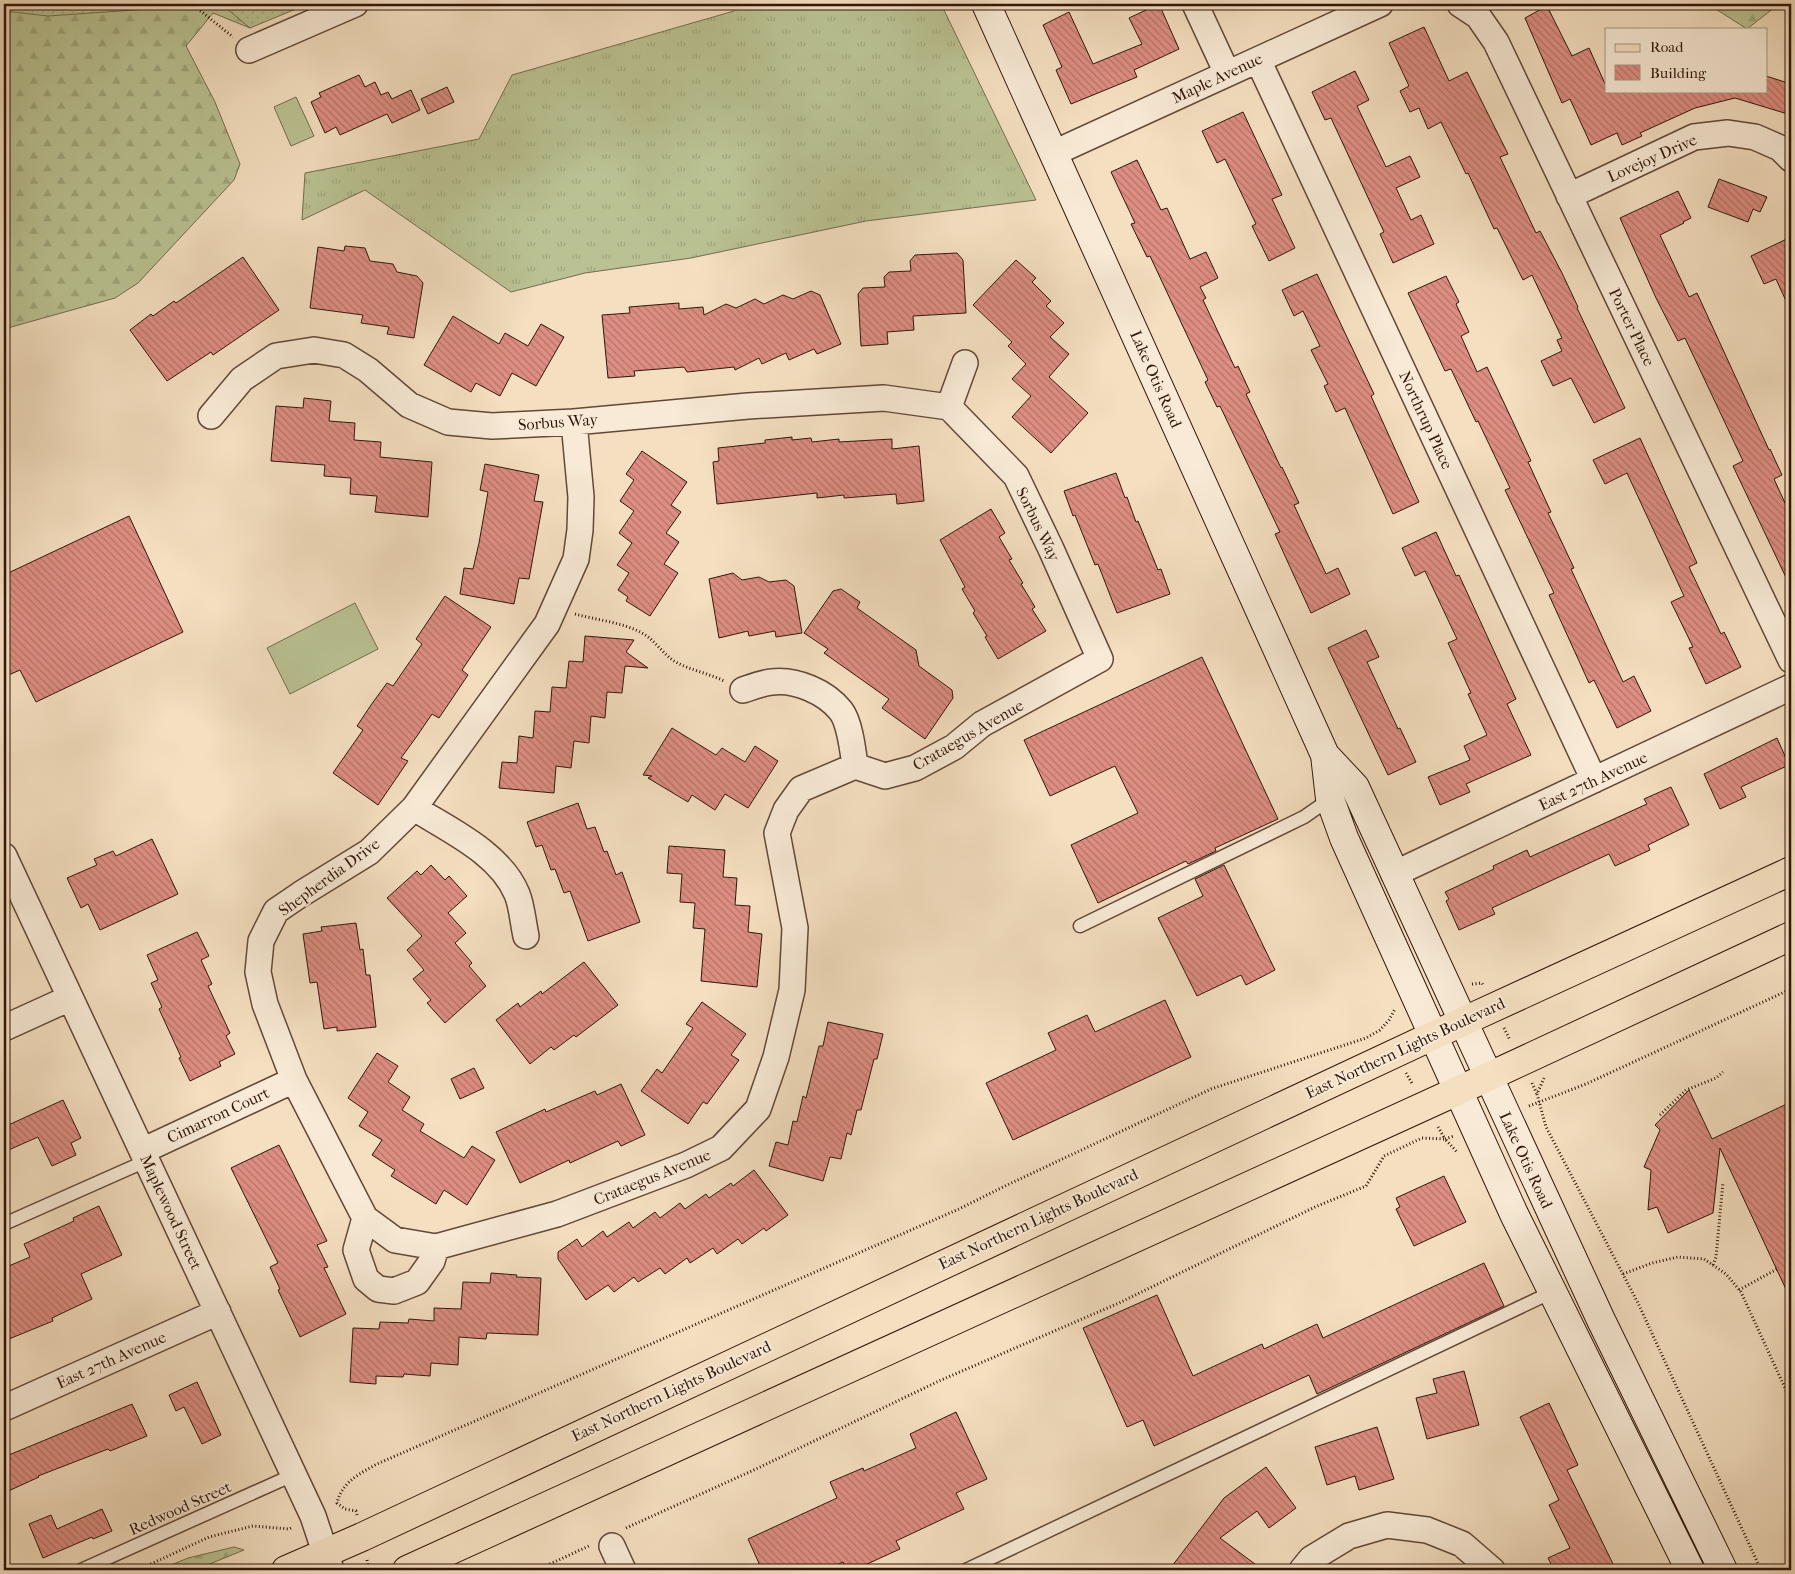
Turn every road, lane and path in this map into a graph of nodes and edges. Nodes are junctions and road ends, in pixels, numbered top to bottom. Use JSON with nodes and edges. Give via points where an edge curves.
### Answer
{"nodes":[{"id":1,"x":192,"y":4,"type":"edge"},
{"id":2,"x":355,"y":4,"type":"edge"},
{"id":3,"x":986,"y":4,"type":"edge"},
{"id":4,"x":1195,"y":4,"type":"edge"},
{"id":5,"x":1380,"y":4,"type":"edge"},
{"id":6,"x":1460,"y":4,"type":"edge"},
{"id":7,"x":248,"y":50,"type":"joint"},
{"id":8,"x":1258,"y":60,"type":"junction"},
{"id":9,"x":1228,"y":73,"type":"junction"},
{"id":10,"x":1054,"y":153,"type":"junction"},
{"id":11,"x":1791,"y":159,"type":"edge"},
{"id":12,"x":1569,"y":196,"type":"junction"},
{"id":13,"x":965,"y":363,"type":"dead end"},
{"id":14,"x":949,"y":407,"type":"junction"},
{"id":15,"x":211,"y":416,"type":"dead end"},
{"id":16,"x":574,"y":422,"type":"junction"},
{"id":17,"x":572,"y":613,"type":"dead end"},
{"id":18,"x":1100,"y":659,"type":"joint"},
{"id":19,"x":1791,"y":660,"type":"edge"},
{"id":20,"x":1791,"y":687,"type":"edge"},
{"id":21,"x":743,"y":690,"type":"joint"},
{"id":22,"x":1325,"y":755,"type":"junction"},
{"id":23,"x":855,"y":766,"type":"junction"},
{"id":24,"x":1594,"y":780,"type":"junction"},
{"id":25,"x":1330,"y":799,"type":"junction"},
{"id":26,"x":414,"y":808,"type":"junction"},
{"id":27,"x":4,"y":856,"type":"edge"},
{"id":28,"x":1791,"y":871,"type":"edge"},
{"id":29,"x":1394,"y":874,"type":"junction"},
{"id":30,"x":1080,"y":926,"type":"dead end"},
{"id":31,"x":526,"y":936,"type":"dead end"},
{"id":32,"x":1791,"y":936,"type":"edge"},
{"id":33,"x":1791,"y":989,"type":"edge"},
{"id":34,"x":70,"y":998,"type":"junction"},
{"id":35,"x":1394,"y":1010,"type":"dead end"},
{"id":36,"x":1462,"y":1022,"type":"junction"},
{"id":37,"x":4,"y":1028,"type":"edge"},
{"id":38,"x":1433,"y":1035,"type":"junction"},
{"id":39,"x":1724,"y":1072,"type":"dead end"},
{"id":40,"x":1488,"y":1077,"type":"junction"},
{"id":41,"x":1545,"y":1077,"type":"dead end"},
{"id":42,"x":294,"y":1080,"type":"junction"},
{"id":43,"x":1458,"y":1091,"type":"junction"},
{"id":44,"x":1540,"y":1102,"type":"junction"},
{"id":45,"x":1660,"y":1115,"type":"dead end"},
{"id":46,"x":1456,"y":1149,"type":"dead end"},
{"id":47,"x":144,"y":1156,"type":"junction"},
{"id":48,"x":1723,"y":1182,"type":"dead end"},
{"id":49,"x":365,"y":1218,"type":"junction"},
{"id":50,"x":4,"y":1224,"type":"edge"},
{"id":51,"x":436,"y":1247,"type":"junction"},
{"id":52,"x":1713,"y":1265,"type":"junction"},
{"id":53,"x":1777,"y":1269,"type":"dead end"},
{"id":54,"x":1623,"y":1274,"type":"junction"},
{"id":55,"x":1740,"y":1290,"type":"junction"},
{"id":56,"x":1552,"y":1292,"type":"junction"},
{"id":57,"x":218,"y":1312,"type":"junction"},
{"id":58,"x":1791,"y":1401,"type":"edge"},
{"id":59,"x":4,"y":1408,"type":"edge"},
{"id":60,"x":293,"y":1475,"type":"junction"},
{"id":61,"x":356,"y":1511,"type":"dead end"},
{"id":62,"x":289,"y":1529,"type":"dead end"},
{"id":63,"x":609,"y":1540,"type":"junction"},
{"id":64,"x":328,"y":1562,"type":"edge"},
{"id":65,"x":80,"y":1570,"type":"edge"},
{"id":66,"x":138,"y":1570,"type":"edge"},
{"id":67,"x":286,"y":1570,"type":"edge"},
{"id":68,"x":407,"y":1570,"type":"edge"},
{"id":69,"x":537,"y":1570,"type":"edge"},
{"id":70,"x":624,"y":1570,"type":"edge"},
{"id":71,"x":966,"y":1570,"type":"edge"},
{"id":72,"x":1302,"y":1570,"type":"edge"},
{"id":73,"x":1492,"y":1570,"type":"edge"},
{"id":74,"x":1690,"y":1570,"type":"edge"},
{"id":75,"x":1723,"y":1570,"type":"edge"},
{"id":76,"x":1761,"y":1570,"type":"edge"}],
"edges":[{"from":1,"to":7,"type":"path"},
{"from":2,"to":7,"type":"street"},
{"from":3,"to":10,"type":"main road","name":"Lake Otis Road"},
{"from":4,"to":9,"type":"street"},
{"from":5,"to":8,"type":"street","name":"Maple Avenue"},
{"from":6,"to":12,"type":"street","name":"Porter Place","via":[[1478,16],[1496,42]]},
{"from":8,"to":9,"type":"street","name":"Maple Avenue"},
{"from":8,"to":24,"type":"street","name":"Northrup Place"},
{"from":9,"to":10,"type":"street","name":"Maple Avenue"},
{"from":10,"to":22,"type":"main road","name":"Lake Otis Road"},
{"from":11,"to":12,"type":"street","name":"Lovejoy Drive","via":[[1780,148],[1755,137],[1728,133],[1694,137]]},
{"from":12,"to":19,"type":"street","name":"Porter Place"},
{"from":13,"to":14,"type":"street"},
{"from":14,"to":16,"type":"street","name":"Sorbus Way","via":[[884,398],[748,406]]},
{"from":14,"to":18,"type":"street","name":"Sorbus Way","via":[[1016,476]]},
{"from":15,"to":16,"type":"street","name":"Sorbus Way","via":[[242,379],[276,356],[314,350],[344,355],[368,370],[409,405],[448,422],[492,426]]},
{"from":16,"to":26,"type":"street","name":"Shepherdia Drive","via":[[581,496],[576,559],[547,624]]},
{"from":17,"to":21,"type":"path","via":[[641,632],[672,660]]},
{"from":18,"to":23,"type":"street","name":"Crataegus Avenue","via":[[982,724],[954,747],[915,768],[885,776]]},
{"from":20,"to":24,"type":"street","name":"East 27th Avenue"},
{"from":21,"to":23,"type":"street","via":[[772,682],[798,683],[824,696],[841,712],[852,739]]},
{"from":22,"to":25,"type":"main road","name":"Lake Otis Road"},
{"from":22,"to":29,"type":"main road","name":"Lake Otis Road","via":[[1355,787]]},
{"from":23,"to":51,"type":"street","name":"Crataegus Avenue","via":[[802,790],[786,810],[777,833],[795,928],[792,990],[776,1057],[758,1109],[721,1148],[686,1165],[557,1214]]},
{"from":24,"to":29,"type":"street","name":"East 27th Avenue"},
{"from":25,"to":30,"type":"lane","via":[[1304,817]]},
{"from":25,"to":38,"type":"main road","name":"Lake Otis Road","via":[[1344,838]]},
{"from":26,"to":31,"type":"street","via":[[482,850],[501,870],[517,894]]},
{"from":26,"to":42,"type":"street","name":"Shepherdia Drive","via":[[369,852],[276,911],[262,941],[258,972],[265,1004]]},
{"from":27,"to":34,"type":"street","name":"Maplewood Street"},
{"from":28,"to":36,"type":"main road","name":"East Northern Lights Boulevard"},
{"from":29,"to":36,"type":"main road","name":"Lake Otis Road"},
{"from":32,"to":40,"type":"main road"},
{"from":33,"to":44,"type":"path","via":[[1595,1080]]},
{"from":34,"to":37,"type":"street"},
{"from":34,"to":47,"type":"street","name":"Maplewood Street"},
{"from":35,"to":61,"type":"path","via":[[1380,1030],[1366,1038],[1211,1089],[959,1209],[377,1464],[355,1476],[340,1492],[337,1503]]},
{"from":36,"to":38,"type":"main road","name":"East Northern Lights Boulevard"},
{"from":36,"to":40,"type":"main road","name":"Lake Otis Road"},
{"from":38,"to":43,"type":"main road","name":"Lake Otis Road"},
{"from":38,"to":64,"type":"main road","name":"East Northern Lights Boulevard"},
{"from":39,"to":45,"type":"path","via":[[1686,1090]]},
{"from":40,"to":43,"type":"main road"},
{"from":40,"to":75,"type":"main road","name":"Lake Otis Road","via":[[1601,1320]]},
{"from":41,"to":44,"type":"path","via":[[1537,1094]]},
{"from":42,"to":47,"type":"street","name":"Cimarron Court"},
{"from":42,"to":49,"type":"street","name":"Shepherdia Drive"},
{"from":43,"to":56,"type":"main road","name":"Lake Otis Road"},
{"from":43,"to":68,"type":"main road"},
{"from":44,"to":54,"type":"path","via":[[1546,1127]]},
{"from":46,"to":63,"type":"path","via":[[1445,1139],[1422,1138],[1384,1156],[1366,1186],[1315,1207],[1119,1303],[939,1381]]},
{"from":47,"to":50,"type":"lane"},
{"from":47,"to":57,"type":"street","name":"Maplewood Street"},
{"from":48,"to":52,"type":"path"},
{"from":49,"to":51,"type":"street","via":[[395,1240]]},
{"from":49,"to":51,"type":"street","via":[[356,1250],[366,1279],[378,1289],[394,1291],[417,1282],[432,1261]]},
{"from":52,"to":54,"type":"path","via":[[1704,1259],[1678,1257]]},
{"from":52,"to":55,"type":"path"},
{"from":53,"to":55,"type":"path"},
{"from":54,"to":76,"type":"path"},
{"from":55,"to":58,"type":"path"},
{"from":56,"to":71,"type":"lane"},
{"from":56,"to":74,"type":"main road","name":"Lake Otis Road"},
{"from":57,"to":59,"type":"street","name":"East 27th Avenue"},
{"from":57,"to":60,"type":"street","name":"Maplewood Street"},
{"from":60,"to":64,"type":"street","name":"Maplewood Street"},
{"from":60,"to":65,"type":"lane","name":"Redwood Street"},
{"from":62,"to":66,"type":"path","via":[[253,1526],[226,1532]]},
{"from":63,"to":69,"type":"path"},
{"from":63,"to":70,"type":"street"},
{"from":64,"to":67,"type":"main road","name":"East Northern Lights Boulevard"},
{"from":72,"to":73,"type":"street","via":[[1310,1559],[1349,1536],[1387,1526],[1427,1530],[1462,1544]]}]}
